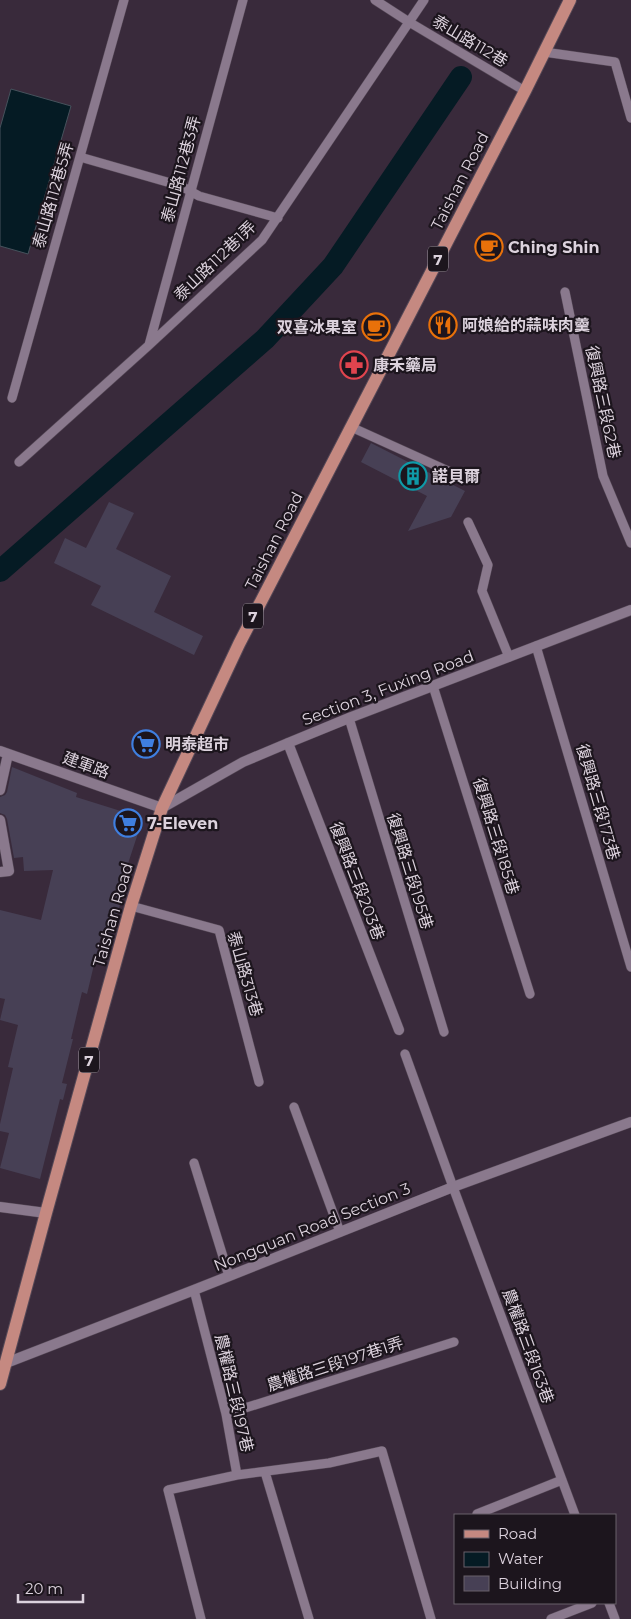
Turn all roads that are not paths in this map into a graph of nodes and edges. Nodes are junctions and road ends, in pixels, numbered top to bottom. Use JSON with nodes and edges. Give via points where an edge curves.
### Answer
{"nodes":[{"id":1,"x":124,"y":0,"type":"edge"},
{"id":2,"x":243,"y":0,"type":"edge"},
{"id":3,"x":374,"y":0,"type":"edge"},
{"id":4,"x":424,"y":0,"type":"edge"},
{"id":5,"x":570,"y":0,"type":"edge"},
{"id":6,"x":409,"y":22,"type":"junction"},
{"id":7,"x":544,"y":52,"type":"junction"},
{"id":8,"x":525,"y":91,"type":"junction"},
{"id":9,"x":631,"y":118,"type":"edge"},
{"id":10,"x":80,"y":157,"type":"junction"},
{"id":11,"x":190,"y":191,"type":"junction"},
{"id":12,"x":278,"y":218,"type":"junction"},
{"id":13,"x":565,"y":292,"type":"dead end"},
{"id":14,"x":148,"y":346,"type":"junction"},
{"id":15,"x":12,"y":398,"type":"dead end"},
{"id":16,"x":351,"y":427,"type":"junction"},
{"id":17,"x":19,"y":462,"type":"dead end"},
{"id":18,"x":466,"y":479,"type":"dead end"},
{"id":19,"x":468,"y":522,"type":"dead end"},
{"id":20,"x":631,"y":543,"type":"edge"},
{"id":21,"x":631,"y":610,"type":"edge"},
{"id":22,"x":536,"y":646,"type":"junction"},
{"id":23,"x":509,"y":657,"type":"junction"},
{"id":24,"x":433,"y":686,"type":"junction"},
{"id":25,"x":348,"y":718,"type":"junction"},
{"id":26,"x":288,"y":743,"type":"junction"},
{"id":27,"x":4,"y":752,"type":"edge"},
{"id":28,"x":0,"y":790,"type":"edge"},
{"id":29,"x":162,"y":808,"type":"junction"},
{"id":30,"x":0,"y":820,"type":"edge"},
{"id":31,"x":4,"y":872,"type":"edge"},
{"id":32,"x":131,"y":906,"type":"junction"},
{"id":33,"x":631,"y":968,"type":"edge"},
{"id":34,"x":530,"y":994,"type":"dead end"},
{"id":35,"x":399,"y":1030,"type":"dead end"},
{"id":36,"x":444,"y":1032,"type":"dead end"},
{"id":37,"x":405,"y":1054,"type":"dead end"},
{"id":38,"x":259,"y":1082,"type":"dead end"},
{"id":39,"x":294,"y":1106,"type":"dead end"},
{"id":40,"x":631,"y":1122,"type":"edge"},
{"id":41,"x":194,"y":1163,"type":"dead end"},
{"id":42,"x":453,"y":1187,"type":"junction"},
{"id":43,"x":0,"y":1207,"type":"edge"},
{"id":44,"x":46,"y":1213,"type":"junction"},
{"id":45,"x":340,"y":1232,"type":"junction"},
{"id":46,"x":229,"y":1276,"type":"junction"},
{"id":47,"x":194,"y":1290,"type":"junction"},
{"id":48,"x":454,"y":1342,"type":"dead end"},
{"id":49,"x":6,"y":1363,"type":"junction"},
{"id":50,"x":0,"y":1384,"type":"edge"},
{"id":51,"x":226,"y":1414,"type":"junction"},
{"id":52,"x":265,"y":1472,"type":"junction"},
{"id":53,"x":237,"y":1475,"type":"junction"},
{"id":54,"x":562,"y":1480,"type":"junction"},
{"id":55,"x":477,"y":1514,"type":"dead end"},
{"id":56,"x":576,"y":1514,"type":"edge"},
{"id":57,"x":589,"y":1604,"type":"edge"},
{"id":58,"x":609,"y":1604,"type":"edge"},
{"id":59,"x":200,"y":1619,"type":"edge"},
{"id":60,"x":309,"y":1619,"type":"edge"},
{"id":61,"x":430,"y":1619,"type":"edge"},
{"id":62,"x":551,"y":1619,"type":"edge"},
{"id":63,"x":615,"y":1619,"type":"edge"}],
"edges":[{"from":1,"to":10,"type":"lane","name":"泰山路112巷5弄"},
{"from":2,"to":11,"type":"lane","name":"泰山路112巷3弄"},
{"from":3,"to":6,"type":"lane","name":"泰山路112巷"},
{"from":4,"to":6,"type":"lane","name":"泰山路112巷1弄"},
{"from":5,"to":7,"type":"main road","name":"Taishan Road","number":"7"},
{"from":6,"to":8,"type":"lane","name":"泰山路112巷"},
{"from":6,"to":12,"type":"lane","name":"泰山路112巷1弄"},
{"from":7,"to":8,"type":"main road","name":"Taishan Road","number":"7"},
{"from":7,"to":9,"type":"lane","via":[[616,62]]},
{"from":8,"to":16,"type":"main road","name":"Taishan Road","number":"7"},
{"from":10,"to":11,"type":"lane"},
{"from":10,"to":15,"type":"lane","name":"泰山路112巷5弄"},
{"from":11,"to":12,"type":"lane"},
{"from":11,"to":14,"type":"lane","name":"泰山路112巷3弄"},
{"from":12,"to":14,"type":"lane","name":"泰山路112巷1弄","via":[[262,240]]},
{"from":13,"to":20,"type":"lane","name":"復興路三段62巷","via":[[603,476]]},
{"from":14,"to":17,"type":"lane","name":"泰山路112巷1弄"},
{"from":16,"to":18,"type":"lane"},
{"from":16,"to":29,"type":"main road","name":"Taishan Road","number":"7","via":[[239,644]]},
{"from":19,"to":23,"type":"lane","via":[[488,565],[482,591]]},
{"from":21,"to":22,"type":"street","name":"Section 3, Fuxing Road"},
{"from":22,"to":23,"type":"street","name":"Section 3, Fuxing Road"},
{"from":22,"to":33,"type":"lane","name":"復興路三段173巷"},
{"from":23,"to":24,"type":"street","name":"Section 3, Fuxing Road"},
{"from":24,"to":25,"type":"street","name":"Section 3, Fuxing Road"},
{"from":24,"to":34,"type":"lane","name":"復興路三段185巷"},
{"from":25,"to":26,"type":"street","name":"Section 3, Fuxing Road"},
{"from":25,"to":36,"type":"lane","name":"復興路三段195巷"},
{"from":26,"to":29,"type":"street","name":"Section 3, Fuxing Road","via":[[243,762]]},
{"from":26,"to":35,"type":"street","name":"復興路三段203巷"},
{"from":27,"to":28,"type":"street"},
{"from":27,"to":29,"type":"street","name":"建軍路"},
{"from":29,"to":32,"type":"main road","name":"Taishan Road","number":"7"},
{"from":30,"to":31,"type":"street"},
{"from":32,"to":38,"type":"lane","name":"泰山路313巷","via":[[219,930]]},
{"from":32,"to":44,"type":"main road","name":"Taishan Road","number":"7"},
{"from":37,"to":42,"type":"lane","name":"農權路三段163巷"},
{"from":39,"to":45,"type":"lane"},
{"from":40,"to":42,"type":"street","name":"Nongquan Road Section 3"},
{"from":41,"to":46,"type":"lane"},
{"from":42,"to":45,"type":"street","name":"Nongquan Road Section 3"},
{"from":42,"to":54,"type":"lane","name":"農權路三段163巷"},
{"from":43,"to":44,"type":"street"},
{"from":44,"to":49,"type":"main road","name":"Taishan Road","number":"7"},
{"from":45,"to":46,"type":"street","name":"Nongquan Road Section 3"},
{"from":46,"to":47,"type":"street","name":"Nongquan Road Section 3"},
{"from":47,"to":49,"type":"street","name":"Nongquan Road Section 3"},
{"from":47,"to":51,"type":"lane","name":"農權路三段197巷"},
{"from":48,"to":51,"type":"lane","name":"農權路三段197巷1弄"},
{"from":49,"to":50,"type":"main road","name":"Taishan Road","number":"7"},
{"from":51,"to":53,"type":"lane","name":"農權路三段197巷"},
{"from":52,"to":53,"type":"lane","name":"農權路三段197巷"},
{"from":52,"to":60,"type":"lane"},
{"from":52,"to":61,"type":"lane","name":"農權路三段197巷","via":[[329,1463],[382,1450]]},
{"from":53,"to":59,"type":"lane","via":[[168,1490]]},
{"from":54,"to":55,"type":"lane"},
{"from":54,"to":56,"type":"lane","name":"農權路三段163巷"},
{"from":57,"to":62,"type":"lane"},
{"from":58,"to":63,"type":"lane"}]}
